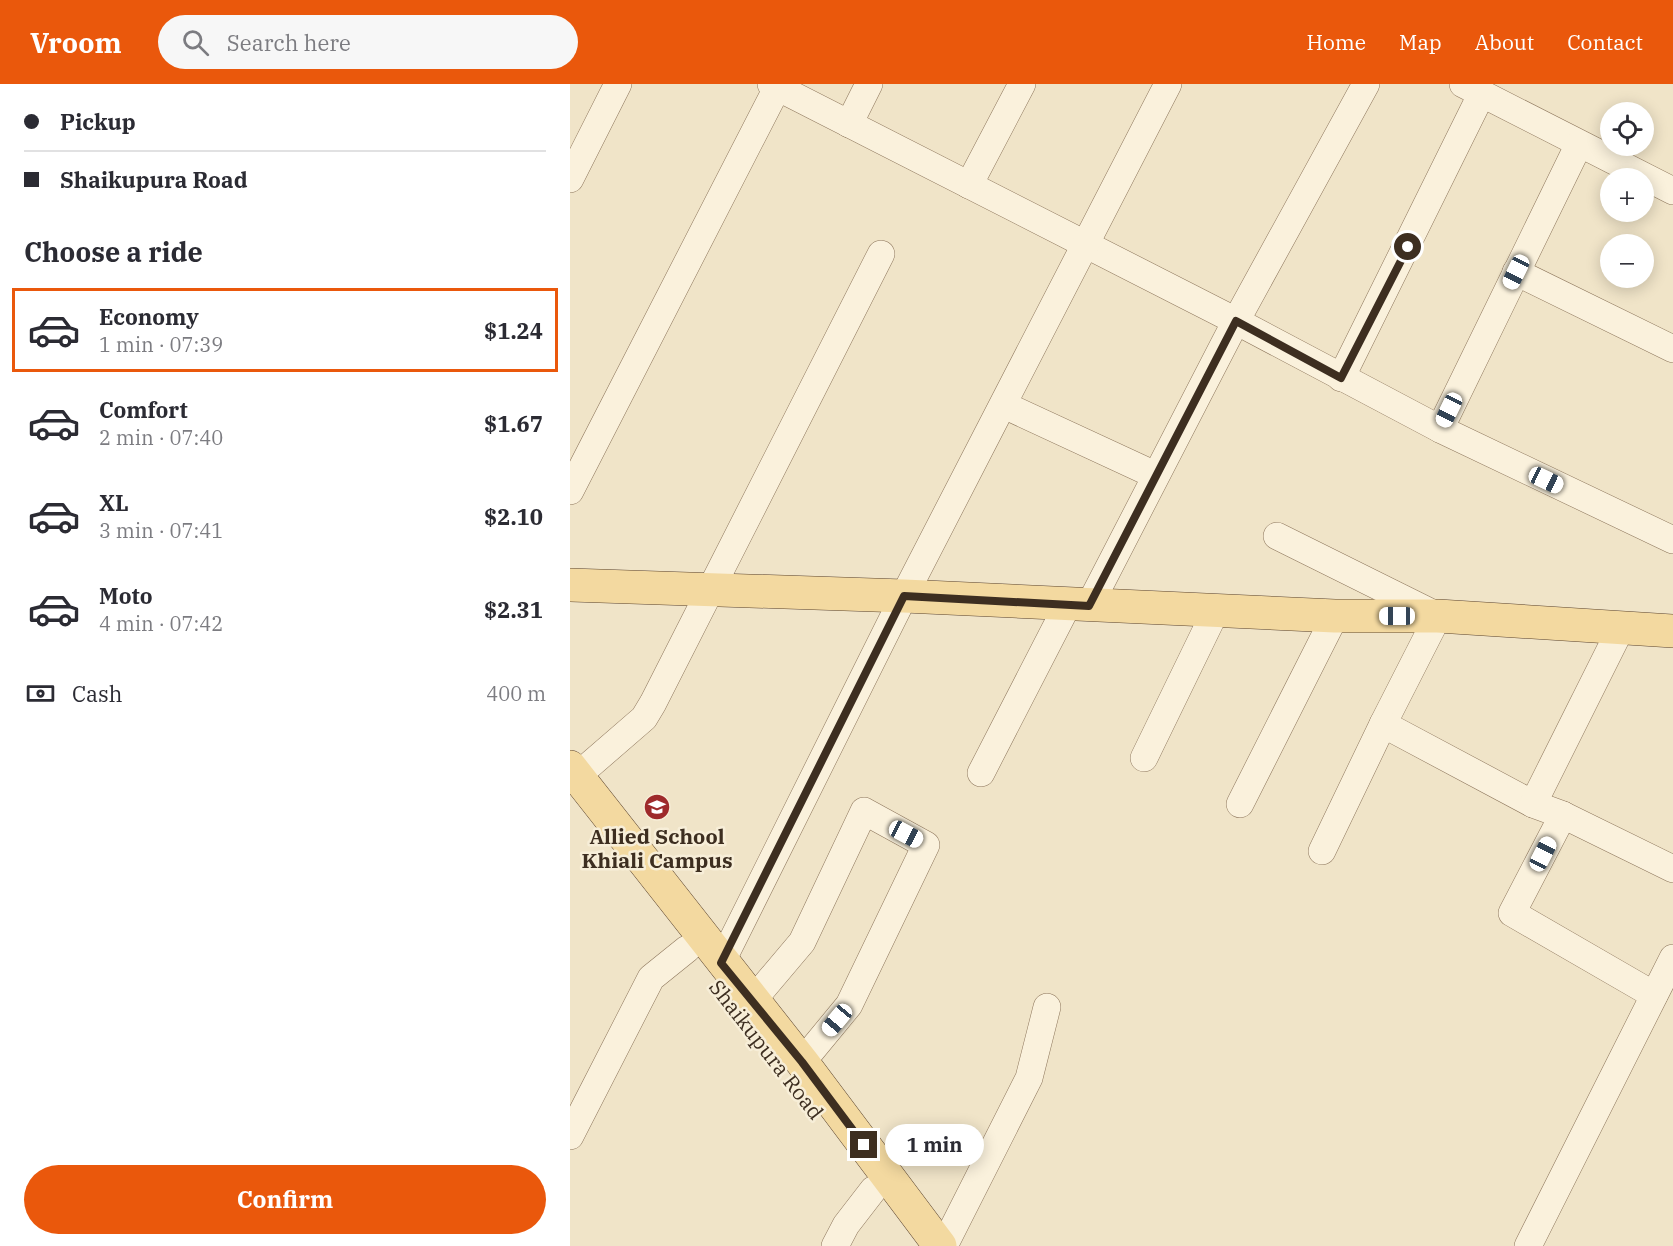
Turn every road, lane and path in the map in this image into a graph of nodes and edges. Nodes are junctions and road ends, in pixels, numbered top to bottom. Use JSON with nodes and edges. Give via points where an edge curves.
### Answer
{"nodes":[{"id":1,"x":618,"y":84,"type":"edge"},
{"id":2,"x":869,"y":84,"type":"edge"},
{"id":3,"x":1022,"y":84,"type":"edge"},
{"id":4,"x":1168,"y":84,"type":"edge"},
{"id":5,"x":1366,"y":84,"type":"edge"},
{"id":6,"x":776,"y":85,"type":"edge"},
{"id":7,"x":1473,"y":89,"type":"edge"},
{"id":8,"x":849,"y":124,"type":"junction"},
{"id":9,"x":1580,"y":144,"type":"junction"},
{"id":10,"x":570,"y":179,"type":"edge"},
{"id":11,"x":969,"y":185,"type":"junction"},
{"id":12,"x":1673,"y":191,"type":"edge"},
{"id":13,"x":1085,"y":245,"type":"junction"},
{"id":14,"x":881,"y":254,"type":"dead end"},
{"id":15,"x":1516,"y":272,"type":"junction"},
{"id":16,"x":1236,"y":321,"type":"junction"},
{"id":17,"x":1673,"y":349,"type":"edge"},
{"id":18,"x":1341,"y":378,"type":"junction"},
{"id":19,"x":1004,"y":405,"type":"junction"},
{"id":20,"x":1440,"y":429,"type":"junction"},
{"id":21,"x":1155,"y":475,"type":"junction"},
{"id":22,"x":570,"y":491,"type":"edge"},
{"id":23,"x":1277,"y":536,"type":"dead end"},
{"id":24,"x":1673,"y":540,"type":"edge"},
{"id":25,"x":570,"y":585,"type":"edge"},
{"id":26,"x":712,"y":589,"type":"junction"},
{"id":27,"x":904,"y":596,"type":"junction"},
{"id":28,"x":1078,"y":605,"type":"junction"},
{"id":29,"x":1216,"y":610,"type":"junction"},
{"id":30,"x":1335,"y":616,"type":"junction"},
{"id":31,"x":1438,"y":616,"type":"junction"},
{"id":32,"x":1621,"y":628,"type":"junction"},
{"id":33,"x":1673,"y":631,"type":"edge"},
{"id":34,"x":1383,"y":724,"type":"junction"},
{"id":35,"x":1144,"y":758,"type":"dead end"},
{"id":36,"x":981,"y":772,"type":"dead end"},
{"id":37,"x":572,"y":781,"type":"edge"},
{"id":38,"x":1240,"y":804,"type":"dead end"},
{"id":39,"x":1533,"y":804,"type":"junction"},
{"id":40,"x":1563,"y":815,"type":"junction"},
{"id":41,"x":1322,"y":851,"type":"dead end"},
{"id":42,"x":1673,"y":869,"type":"edge"},
{"id":43,"x":687,"y":949,"type":"junction"},
{"id":44,"x":1673,"y":958,"type":"edge"},
{"id":45,"x":721,"y":963,"type":"junction"},
{"id":46,"x":1654,"y":995,"type":"junction"},
{"id":47,"x":753,"y":1000,"type":"junction"},
{"id":48,"x":1047,"y":1007,"type":"dead end"},
{"id":49,"x":802,"y":1062,"type":"junction"},
{"id":50,"x":570,"y":1136,"type":"edge"},
{"id":51,"x":873,"y":1190,"type":"junction"},
{"id":52,"x":835,"y":1246,"type":"edge"},
{"id":53,"x":916,"y":1246,"type":"edge"},
{"id":54,"x":942,"y":1246,"type":"edge"},
{"id":55,"x":1528,"y":1246,"type":"edge"}],
"edges":[{"from":1,"to":10,"type":"street"},
{"from":2,"to":8,"type":"street"},
{"from":3,"to":11,"type":"street"},
{"from":4,"to":13,"type":"street"},
{"from":5,"to":16,"type":"street"},
{"from":6,"to":8,"type":"street"},
{"from":6,"to":22,"type":"street"},
{"from":7,"to":9,"type":"street"},
{"from":7,"to":18,"type":"street"},
{"from":8,"to":11,"type":"street"},
{"from":9,"to":12,"type":"street"},
{"from":9,"to":15,"type":"street"},
{"from":11,"to":13,"type":"street"},
{"from":13,"to":16,"type":"street"},
{"from":13,"to":19,"type":"street"},
{"from":14,"to":26,"type":"street"},
{"from":15,"to":17,"type":"street"},
{"from":15,"to":20,"type":"street"},
{"from":16,"to":18,"type":"street"},
{"from":16,"to":21,"type":"street"},
{"from":18,"to":20,"type":"street"},
{"from":19,"to":21,"type":"street"},
{"from":19,"to":27,"type":"street"},
{"from":20,"to":24,"type":"street"},
{"from":21,"to":28,"type":"street"},
{"from":23,"to":31,"type":"street"},
{"from":25,"to":26,"type":"main road"},
{"from":26,"to":27,"type":"main road"},
{"from":26,"to":37,"type":"street","via":[[644,718]]},
{"from":27,"to":28,"type":"main road"},
{"from":27,"to":45,"type":"street"},
{"from":28,"to":29,"type":"main road"},
{"from":28,"to":36,"type":"street"},
{"from":29,"to":30,"type":"main road"},
{"from":29,"to":35,"type":"street"},
{"from":30,"to":31,"type":"main road"},
{"from":30,"to":38,"type":"street"},
{"from":31,"to":32,"type":"main road"},
{"from":31,"to":34,"type":"street"},
{"from":32,"to":33,"type":"main road"},
{"from":32,"to":39,"type":"street"},
{"from":34,"to":39,"type":"street"},
{"from":34,"to":41,"type":"street"},
{"from":37,"to":43,"type":"main road","name":"Shaikupura Road"},
{"from":37,"to":45,"type":"main road","name":"Shaikupura Road"},
{"from":39,"to":40,"type":"street"},
{"from":40,"to":42,"type":"street"},
{"from":40,"to":46,"type":"street","via":[[1512,913]]},
{"from":43,"to":50,"type":"street","via":[[651,978]]},
{"from":43,"to":51,"type":"main road","name":"Shaikupura Road","via":[[787,1073]]},
{"from":44,"to":46,"type":"street"},
{"from":45,"to":47,"type":"main road","name":"Shaikupura Road"},
{"from":46,"to":55,"type":"street"},
{"from":47,"to":49,"type":"main road","name":"Shaikupura Road"},
{"from":47,"to":49,"type":"street","via":[[802,942],[864,812],[927,845],[849,1005]]},
{"from":48,"to":54,"type":"street","via":[[1029,1078]]},
{"from":49,"to":54,"type":"main road","name":"Shaikupura Road"},
{"from":51,"to":52,"type":"street"},
{"from":51,"to":53,"type":"main road","name":"Shaikupura Road"}]}
